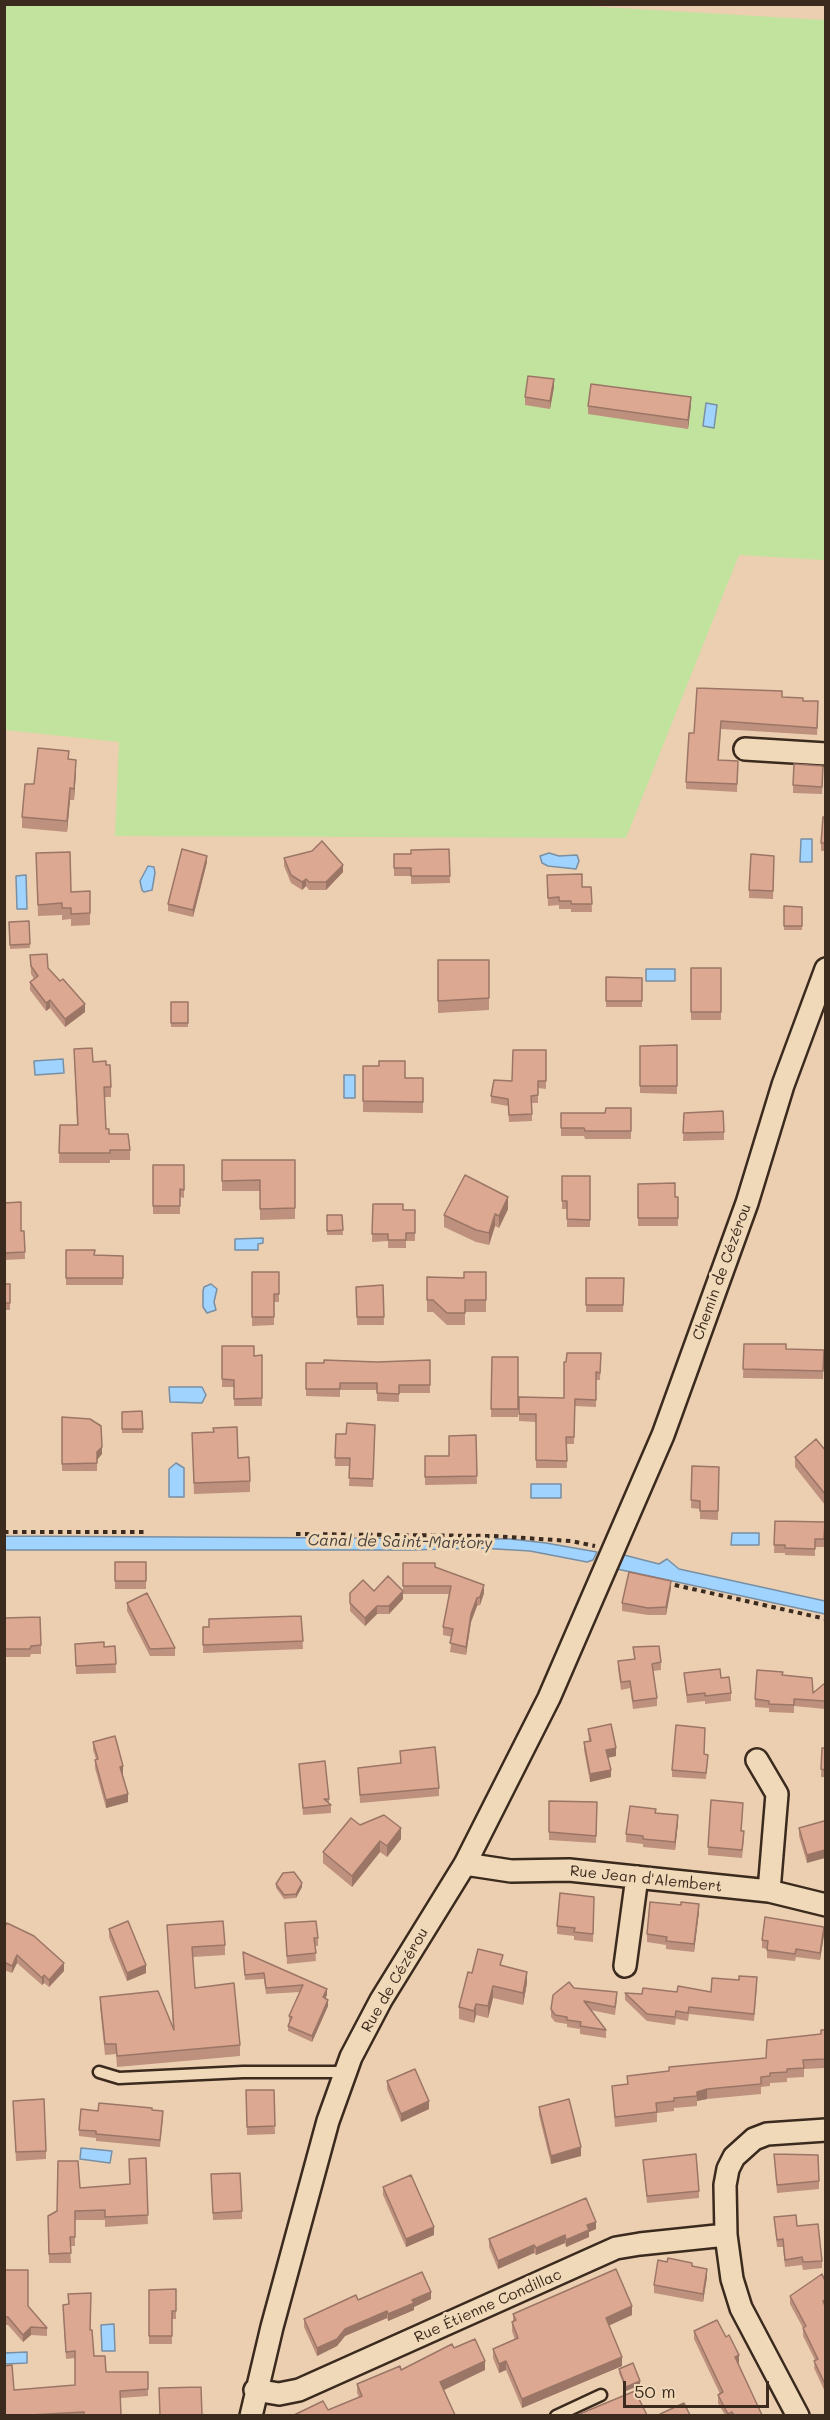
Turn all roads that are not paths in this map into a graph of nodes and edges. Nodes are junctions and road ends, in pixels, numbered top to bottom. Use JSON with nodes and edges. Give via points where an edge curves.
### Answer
{"nodes":[{"id":1,"x":745,"y":749,"type":"dead end"},
{"id":2,"x":825,"y":754,"type":"edge"},
{"id":3,"x":825,"y":969,"type":"edge"},
{"id":4,"x":604,"y":1570,"type":"joint"},
{"id":5,"x":757,"y":1760,"type":"dead end"},
{"id":6,"x":465,"y":1864,"type":"junction"},
{"id":7,"x":637,"y":1877,"type":"junction"},
{"id":8,"x":769,"y":1891,"type":"junction"},
{"id":9,"x":825,"y":1905,"type":"edge"},
{"id":10,"x":625,"y":1966,"type":"dead end"},
{"id":11,"x":99,"y":2072,"type":"dead end"},
{"id":12,"x":346,"y":2072,"type":"junction"},
{"id":13,"x":825,"y":2130,"type":"edge"},
{"id":14,"x":726,"y":2235,"type":"junction"},
{"id":15,"x":255,"y":2390,"type":"junction"},
{"id":16,"x":601,"y":2395,"type":"dead end"},
{"id":17,"x":251,"y":2415,"type":"edge"},
{"id":18,"x":556,"y":2415,"type":"edge"},
{"id":19,"x":798,"y":2415,"type":"edge"}],
"edges":[{"from":1,"to":2,"type":"street"},
{"from":3,"to":4,"type":"street","name":"Chemin de Cézérou","via":[[783,1085],[747,1203],[671,1412]]},
{"from":4,"to":6,"type":"street","name":"Rue de Cézérou","via":[[549,1698]]},
{"from":5,"to":8,"type":"street","via":[[777,1794]]},
{"from":6,"to":7,"type":"street","name":"Rue Jean d'Alembert","via":[[511,1871],[569,1870]]},
{"from":6,"to":12,"type":"street","name":"Rue de Cézérou","via":[[381,2000]]},
{"from":7,"to":8,"type":"street","name":"Rue Jean d'Alembert"},
{"from":7,"to":10,"type":"street"},
{"from":8,"to":9,"type":"street","name":"Rue Jean d'Alembert"},
{"from":11,"to":12,"type":"lane","via":[[119,2078]]},
{"from":12,"to":15,"type":"street","name":"Rue de Cézérou","via":[[328,2121]]},
{"from":13,"to":14,"type":"street","via":[[767,2134],[739,2152],[728,2169],[725,2185]]},
{"from":14,"to":15,"type":"street","name":"Rue Étienne Condillac","via":[[616,2248],[299,2390],[279,2394]]},
{"from":14,"to":19,"type":"street","via":[[741,2308]]},
{"from":15,"to":17,"type":"street","name":"Rue de Cézérou"},
{"from":16,"to":18,"type":"lane"}]}
